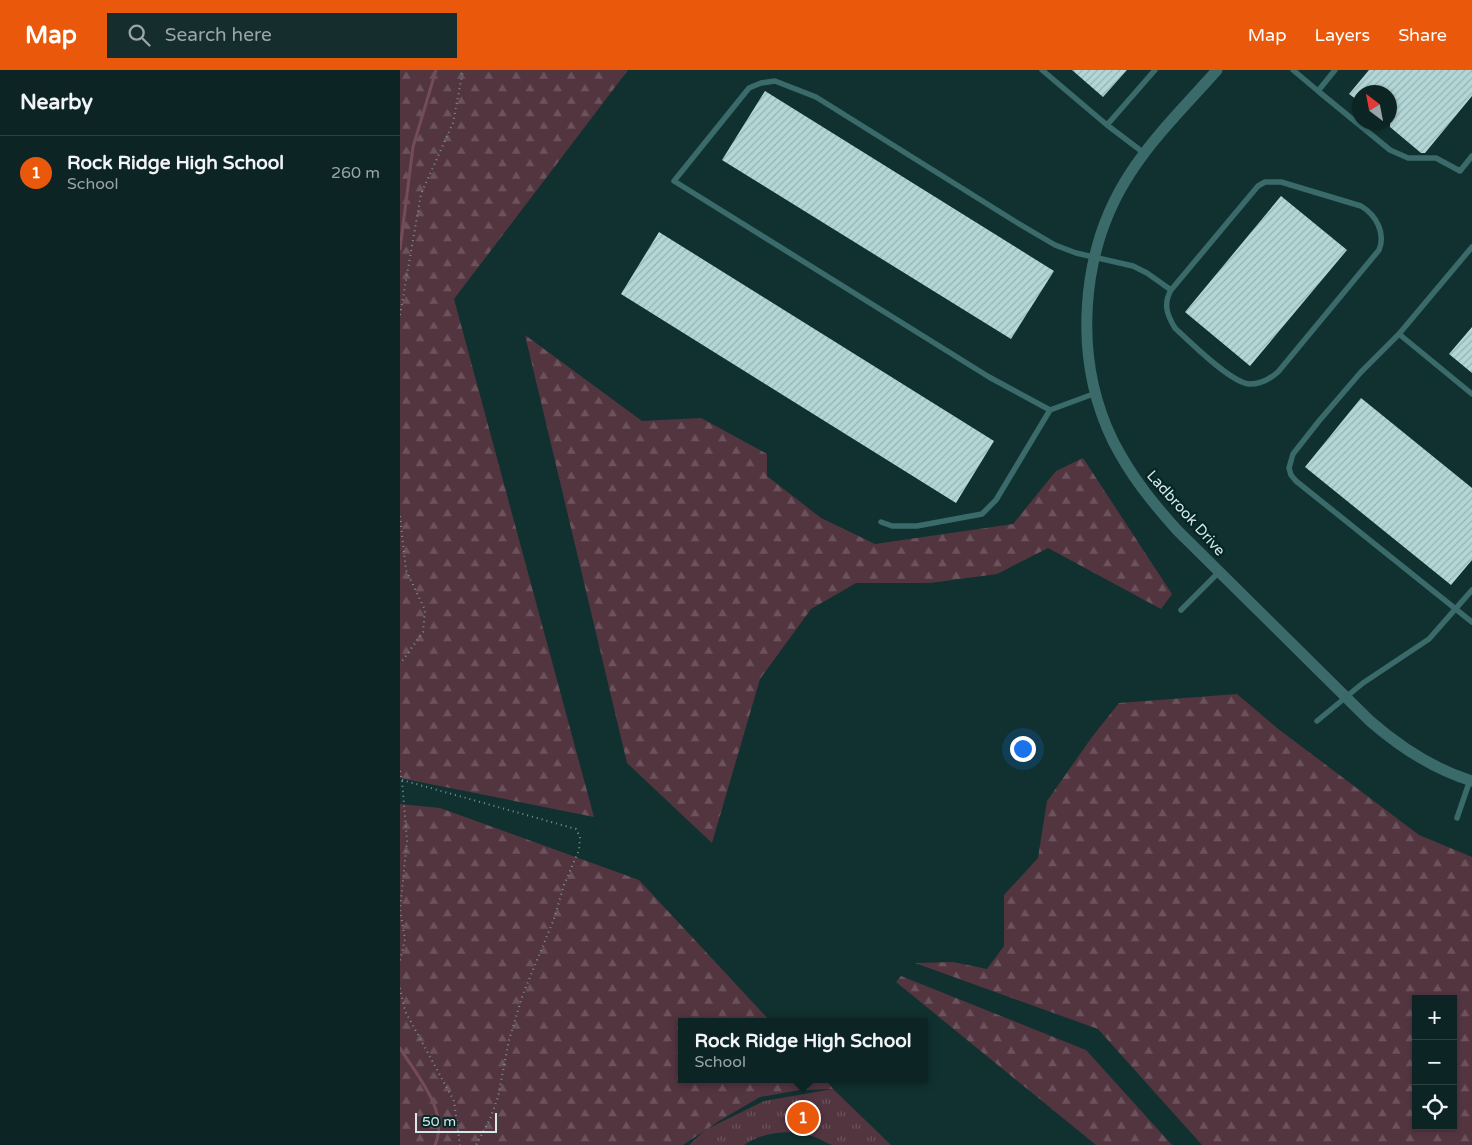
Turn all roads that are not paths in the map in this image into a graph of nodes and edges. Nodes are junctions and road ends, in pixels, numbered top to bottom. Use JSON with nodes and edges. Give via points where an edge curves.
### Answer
{"nodes":[{"id":1,"x":1042,"y":70,"type":"edge"},
{"id":2,"x":1155,"y":70,"type":"edge"},
{"id":3,"x":1217,"y":70,"type":"edge"},
{"id":4,"x":1292,"y":70,"type":"edge"},
{"id":5,"x":1335,"y":70,"type":"edge"},
{"id":6,"x":1318,"y":91,"type":"junction"},
{"id":7,"x":1107,"y":125,"type":"junction"},
{"id":8,"x":1144,"y":154,"type":"junction"},
{"id":9,"x":1472,"y":156,"type":"edge"},
{"id":10,"x":1472,"y":247,"type":"edge"},
{"id":11,"x":1094,"y":257,"type":"junction"},
{"id":12,"x":1171,"y":290,"type":"junction"},
{"id":13,"x":1399,"y":334,"type":"junction"},
{"id":14,"x":1096,"y":393,"type":"junction"},
{"id":15,"x":1472,"y":394,"type":"edge"},
{"id":16,"x":1050,"y":410,"type":"junction"},
{"id":17,"x":881,"y":522,"type":"dead end"},
{"id":18,"x":1219,"y":572,"type":"junction"},
{"id":19,"x":1472,"y":590,"type":"edge"},
{"id":20,"x":1181,"y":610,"type":"dead end"},
{"id":21,"x":1456,"y":610,"type":"junction"},
{"id":22,"x":1472,"y":622,"type":"edge"},
{"id":23,"x":1346,"y":697,"type":"junction"},
{"id":24,"x":1317,"y":721,"type":"dead end"},
{"id":25,"x":1471,"y":781,"type":"edge"},
{"id":26,"x":1457,"y":818,"type":"dead end"}],
"edges":[{"from":1,"to":7,"type":"lane"},
{"from":2,"to":7,"type":"lane"},
{"from":3,"to":8,"type":"street","name":"Ladbrook Drive"},
{"from":4,"to":6,"type":"lane"},
{"from":5,"to":6,"type":"lane"},
{"from":6,"to":9,"type":"lane","via":[[1390,150],[1408,158],[1436,158],[1460,171]]},
{"from":7,"to":8,"type":"lane"},
{"from":8,"to":11,"type":"street","name":"Ladbrook Drive","via":[[1116,200]]},
{"from":10,"to":13,"type":"lane"},
{"from":11,"to":12,"type":"lane","via":[[1133,266]]},
{"from":11,"to":14,"type":"street","name":"Ladbrook Drive","via":[[1087,323]]},
{"from":11,"to":16,"type":"lane","via":[[1055,245],[816,97],[775,81],[749,88],[674,181],[981,372]]},
{"from":12,"to":12,"type":"lane","via":[[1166,304],[1175,328],[1239,382],[1260,383],[1278,372],[1379,250],[1381,233],[1374,216],[1361,206],[1280,182],[1265,182],[1258,186]]},
{"from":13,"to":15,"type":"lane"},
{"from":13,"to":21,"type":"lane","via":[[1319,421],[1293,454],[1289,468],[1296,481]]},
{"from":14,"to":16,"type":"lane"},
{"from":14,"to":18,"type":"street","name":"Ladbrook Drive","via":[[1113,440],[1139,486]]},
{"from":16,"to":17,"type":"lane","via":[[996,500],[982,514],[917,526],[892,526]]},
{"from":18,"to":20,"type":"lane"},
{"from":18,"to":23,"type":"street","name":"Ladbrook Drive"},
{"from":19,"to":21,"type":"lane"},
{"from":21,"to":22,"type":"lane"},
{"from":21,"to":23,"type":"lane","via":[[1429,639]]},
{"from":23,"to":24,"type":"lane"},
{"from":23,"to":25,"type":"street","name":"Ladbrook Drive","via":[[1405,749],[1430,764]]},
{"from":25,"to":26,"type":"lane"}]}
